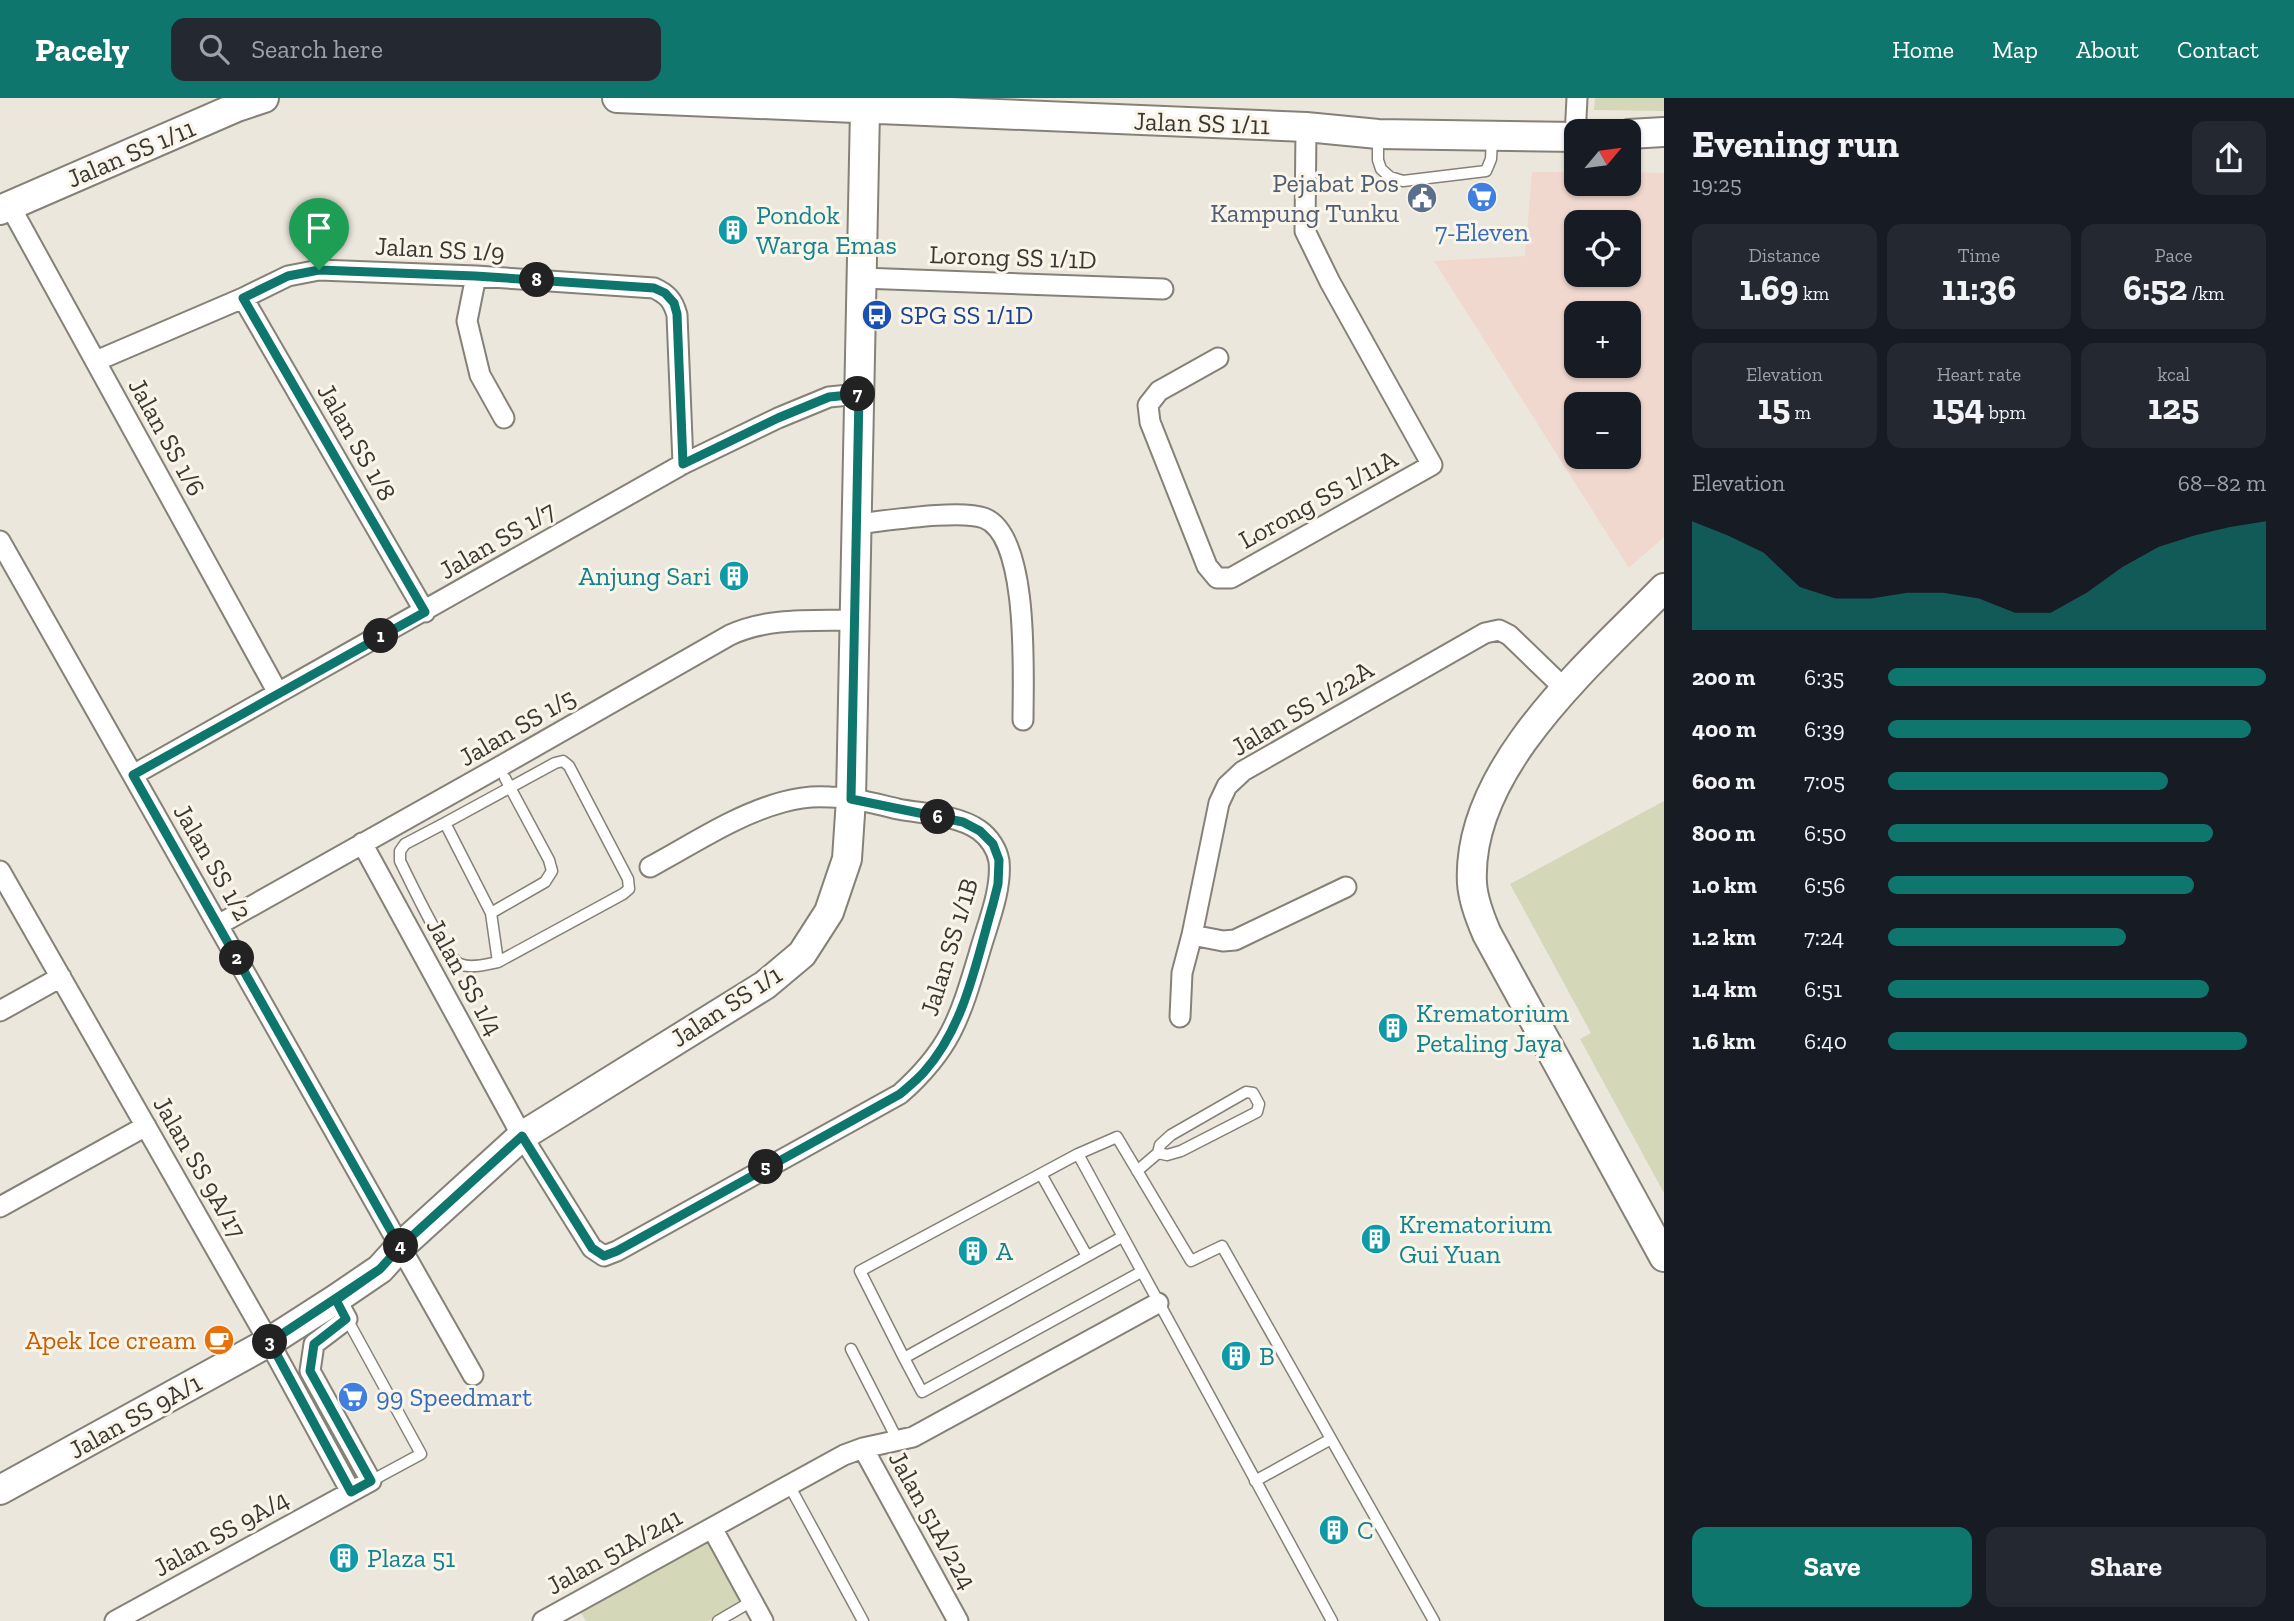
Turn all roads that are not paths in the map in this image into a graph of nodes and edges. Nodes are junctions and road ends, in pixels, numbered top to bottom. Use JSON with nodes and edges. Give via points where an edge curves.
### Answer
{"nodes":[{"id":1,"x":264,"y":98,"type":"edge"},
{"id":2,"x":617,"y":98,"type":"edge"},
{"id":3,"x":1577,"y":98,"type":"edge"},
{"id":4,"x":865,"y":104,"type":"edge"},
{"id":5,"x":1576,"y":119,"type":"edge"},
{"id":6,"x":1306,"y":127,"type":"junction"},
{"id":7,"x":1664,"y":132,"type":"edge"},
{"id":8,"x":1642,"y":133,"type":"edge"},
{"id":9,"x":1378,"y":134,"type":"junction"},
{"id":10,"x":1492,"y":136,"type":"junction"},
{"id":11,"x":1564,"y":137,"type":"edge"},
{"id":12,"x":5,"y":208,"type":"edge"},
{"id":13,"x":475,"y":276,"type":"junction"},
{"id":14,"x":861,"y":278,"type":"junction"},
{"id":15,"x":1164,"y":289,"type":"dead end"},
{"id":16,"x":243,"y":298,"type":"junction"},
{"id":17,"x":1218,"y":358,"type":"dead end"},
{"id":18,"x":96,"y":361,"type":"junction"},
{"id":19,"x":859,"y":394,"type":"junction"},
{"id":20,"x":504,"y":418,"type":"dead end"},
{"id":21,"x":683,"y":464,"type":"junction"},
{"id":22,"x":856,"y":524,"type":"junction"},
{"id":23,"x":0,"y":541,"type":"edge"},
{"id":24,"x":1664,"y":588,"type":"edge"},
{"id":25,"x":425,"y":612,"type":"junction"},
{"id":26,"x":855,"y":620,"type":"junction"},
{"id":27,"x":1565,"y":690,"type":"junction"},
{"id":28,"x":278,"y":693,"type":"junction"},
{"id":29,"x":1023,"y":719,"type":"dead end"},
{"id":30,"x":133,"y":775,"type":"junction"},
{"id":31,"x":505,"y":778,"type":"junction"},
{"id":32,"x":851,"y":799,"type":"junction"},
{"id":33,"x":445,"y":823,"type":"junction"},
{"id":34,"x":362,"y":843,"type":"junction"},
{"id":35,"x":650,"y":867,"type":"dead end"},
{"id":36,"x":0,"y":871,"type":"edge"},
{"id":37,"x":1346,"y":887,"type":"dead end"},
{"id":38,"x":491,"y":913,"type":"junction"},
{"id":39,"x":218,"y":925,"type":"junction"},
{"id":40,"x":1192,"y":935,"type":"junction"},
{"id":41,"x":498,"y":962,"type":"junction"},
{"id":42,"x":61,"y":977,"type":"junction"},
{"id":43,"x":0,"y":1011,"type":"edge"},
{"id":44,"x":1180,"y":1017,"type":"dead end"},
{"id":45,"x":146,"y":1126,"type":"junction"},
{"id":46,"x":522,"y":1136,"type":"junction"},
{"id":47,"x":1158,"y":1153,"type":"junction"},
{"id":48,"x":1078,"y":1154,"type":"junction"},
{"id":49,"x":1137,"y":1171,"type":"junction"},
{"id":50,"x":1041,"y":1174,"type":"junction"},
{"id":51,"x":0,"y":1207,"type":"edge"},
{"id":52,"x":1122,"y":1237,"type":"junction"},
{"id":53,"x":400,"y":1247,"type":"junction"},
{"id":54,"x":1087,"y":1256,"type":"junction"},
{"id":55,"x":1664,"y":1257,"type":"edge"},
{"id":56,"x":1141,"y":1272,"type":"junction"},
{"id":57,"x":1158,"y":1303,"type":"junction"},
{"id":58,"x":341,"y":1309,"type":"junction"},
{"id":59,"x":270,"y":1342,"type":"junction"},
{"id":60,"x":851,"y":1349,"type":"dead end"},
{"id":61,"x":904,"y":1358,"type":"junction"},
{"id":62,"x":473,"y":1375,"type":"dead end"},
{"id":63,"x":1331,"y":1439,"type":"junction"},
{"id":64,"x":898,"y":1441,"type":"junction"},
{"id":65,"x":863,"y":1448,"type":"junction"},
{"id":66,"x":371,"y":1481,"type":"junction"},
{"id":67,"x":1255,"y":1481,"type":"junction"},
{"id":68,"x":789,"y":1485,"type":"junction"},
{"id":69,"x":0,"y":1490,"type":"edge"},
{"id":70,"x":351,"y":1492,"type":"junction"},
{"id":71,"x":712,"y":1528,"type":"junction"},
{"id":72,"x":752,"y":1601,"type":"junction"},
{"id":73,"x":569,"y":1615,"type":"edge"},
{"id":74,"x":115,"y":1621,"type":"edge"},
{"id":75,"x":543,"y":1621,"type":"edge"},
{"id":76,"x":718,"y":1621,"type":"edge"},
{"id":77,"x":763,"y":1621,"type":"edge"},
{"id":78,"x":863,"y":1621,"type":"edge"},
{"id":79,"x":958,"y":1621,"type":"edge"},
{"id":80,"x":1332,"y":1621,"type":"edge"},
{"id":81,"x":1434,"y":1621,"type":"edge"}],
"edges":[{"from":1,"to":12,"type":"street","name":"Jalan SS 1/11"},
{"from":2,"to":4,"type":"street","name":"Jalan SS 1/11"},
{"from":3,"to":5,"type":"street"},
{"from":4,"to":6,"type":"street","name":"Jalan SS 1/11"},
{"from":4,"to":14,"type":"street","name":"Jalan SS 1/1"},
{"from":6,"to":9,"type":"street","name":"Jalan SS 1/11"},
{"from":6,"to":17,"type":"street","name":"Lorong SS 1/11A","via":[[1305,230],[1432,465],[1231,578],[1217,578],[1207,566],[1150,422],[1148,405],[1159,391]]},
{"from":7,"to":8,"type":"street"},
{"from":9,"to":10,"type":"street","name":"Jalan SS 1/11"},
{"from":9,"to":10,"type":"lane","via":[[1381,169],[1403,181],[1486,171]]},
{"from":10,"to":11,"type":"street","name":"Jalan SS 1/11"},
{"from":12,"to":18,"type":"street","name":"Jalan SS 1/6"},
{"from":13,"to":16,"type":"street","name":"Jalan SS 1/9","via":[[319,270],[288,276]]},
{"from":13,"to":20,"type":"street","via":[[467,321],[480,375]]},
{"from":13,"to":21,"type":"street","name":"Jalan SS 1/9","via":[[654,288],[665,293],[674,303],[679,328]]},
{"from":14,"to":15,"type":"street","name":"Lorong SS 1/1D"},
{"from":14,"to":19,"type":"street","name":"Jalan SS 1/1"},
{"from":16,"to":18,"type":"street","name":"Jalan SS 1/9"},
{"from":16,"to":25,"type":"street","name":"Jalan SS 1/8"},
{"from":18,"to":28,"type":"street","name":"Jalan SS 1/6"},
{"from":19,"to":21,"type":"street","name":"Jalan SS 1/7","via":[[829,397]]},
{"from":19,"to":22,"type":"street","name":"Jalan SS 1/1"},
{"from":21,"to":25,"type":"street","name":"Jalan SS 1/7"},
{"from":22,"to":26,"type":"street","name":"Jalan SS 1/1"},
{"from":22,"to":29,"type":"street","via":[[965,514],[986,519],[1003,534],[1015,562],[1023,644]]},
{"from":23,"to":30,"type":"street","name":"Jalan SS 1/2"},
{"from":24,"to":27,"type":"street"},
{"from":25,"to":28,"type":"street","name":"Jalan SS 1/7"},
{"from":26,"to":31,"type":"street","name":"Jalan SS 1/5","via":[[749,626]]},
{"from":26,"to":32,"type":"street","name":"Jalan SS 1/1"},
{"from":27,"to":40,"type":"street","name":"Jalan SS 1/22A","via":[[1509,635],[1499,630],[1485,633],[1243,771],[1227,786],[1219,803]]},
{"from":27,"to":55,"type":"street","via":[[1539,719],[1494,789],[1481,821],[1472,884],[1487,934]]},
{"from":28,"to":30,"type":"street","name":"Jalan SS 1/7"},
{"from":30,"to":39,"type":"street","name":"Jalan SS 1/2"},
{"from":31,"to":33,"type":"lane"},
{"from":31,"to":34,"type":"street","name":"Jalan SS 1/5"},
{"from":31,"to":38,"type":"lane","via":[[552,871],[538,887]]},
{"from":31,"to":41,"type":"lane","via":[[564,761],[628,879],[629,889]]},
{"from":32,"to":35,"type":"street","via":[[829,796],[759,809]]},
{"from":32,"to":46,"type":"street","name":"Jalan SS 1/1","via":[[846,859],[829,912],[802,954],[765,985]]},
{"from":32,"to":46,"type":"street","name":"Jalan SS 1/1B","via":[[963,822],[993,844],[999,860],[998,884],[967,995],[956,1024],[923,1074],[900,1094],[604,1256],[592,1248]]},
{"from":33,"to":38,"type":"lane"},
{"from":33,"to":41,"type":"lane","via":[[405,844],[400,862],[453,959],[473,966]]},
{"from":34,"to":39,"type":"street","name":"Jalan SS 1/5"},
{"from":34,"to":46,"type":"street","name":"Jalan SS 1/4"},
{"from":36,"to":42,"type":"street","name":"Jalan SS 9A/17"},
{"from":37,"to":40,"type":"street","via":[[1235,940]]},
{"from":38,"to":41,"type":"lane"},
{"from":39,"to":53,"type":"street","name":"Jalan SS 1/2"},
{"from":40,"to":44,"type":"street","name":"Jalan SS 1/22A","via":[[1182,974]]},
{"from":42,"to":43,"type":"street"},
{"from":42,"to":45,"type":"street","name":"Jalan SS 9A/17"},
{"from":45,"to":51,"type":"street"},
{"from":45,"to":59,"type":"street","name":"Jalan SS 9A/17"},
{"from":46,"to":53,"type":"street","name":"Jalan SS 1/1"},
{"from":47,"to":47,"type":"lane","via":[[1171,1135],[1246,1092],[1253,1093],[1259,1104],[1257,1112],[1181,1151]]},
{"from":47,"to":49,"type":"lane"},
{"from":48,"to":49,"type":"lane","via":[[1117,1137]]},
{"from":48,"to":50,"type":"lane"},
{"from":48,"to":52,"type":"lane"},
{"from":49,"to":63,"type":"lane","via":[[1191,1261],[1222,1247]]},
{"from":50,"to":54,"type":"lane"},
{"from":50,"to":61,"type":"lane","via":[[860,1271]]},
{"from":52,"to":54,"type":"lane"},
{"from":52,"to":56,"type":"lane"},
{"from":53,"to":58,"type":"street","name":"Jalan SS 1/1"},
{"from":53,"to":62,"type":"street","name":"Jalan SS 1/2"},
{"from":54,"to":61,"type":"lane"},
{"from":56,"to":57,"type":"lane"},
{"from":56,"to":61,"type":"lane","via":[[922,1392]]},
{"from":57,"to":64,"type":"street"},
{"from":57,"to":67,"type":"lane"},
{"from":58,"to":59,"type":"street","name":"Jalan SS 1/1"},
{"from":58,"to":66,"type":"street","via":[[314,1344],[310,1371]]},
{"from":58,"to":66,"type":"lane","via":[[421,1454]]},
{"from":59,"to":69,"type":"street","name":"Jalan SS 9A/1"},
{"from":59,"to":70,"type":"street","name":"Jalan SS 9A/17"},
{"from":60,"to":64,"type":"lane"},
{"from":63,"to":67,"type":"lane"},
{"from":63,"to":81,"type":"lane"},
{"from":64,"to":65,"type":"street"},
{"from":65,"to":68,"type":"street","name":"Jalan 51A/224"},
{"from":65,"to":79,"type":"street","name":"Jalan 51A/224"},
{"from":66,"to":70,"type":"street","name":"Jalan SS 9A/4"},
{"from":67,"to":80,"type":"lane"},
{"from":68,"to":71,"type":"street","name":"Jalan 51A/224"},
{"from":68,"to":78,"type":"lane"},
{"from":70,"to":74,"type":"street","name":"Jalan SS 9A/4"},
{"from":71,"to":72,"type":"street"},
{"from":71,"to":73,"type":"street","name":"Jalan 51A/241"},
{"from":72,"to":76,"type":"lane"},
{"from":72,"to":77,"type":"street"},
{"from":73,"to":75,"type":"street","name":"Jalan 51A/241"}]}
